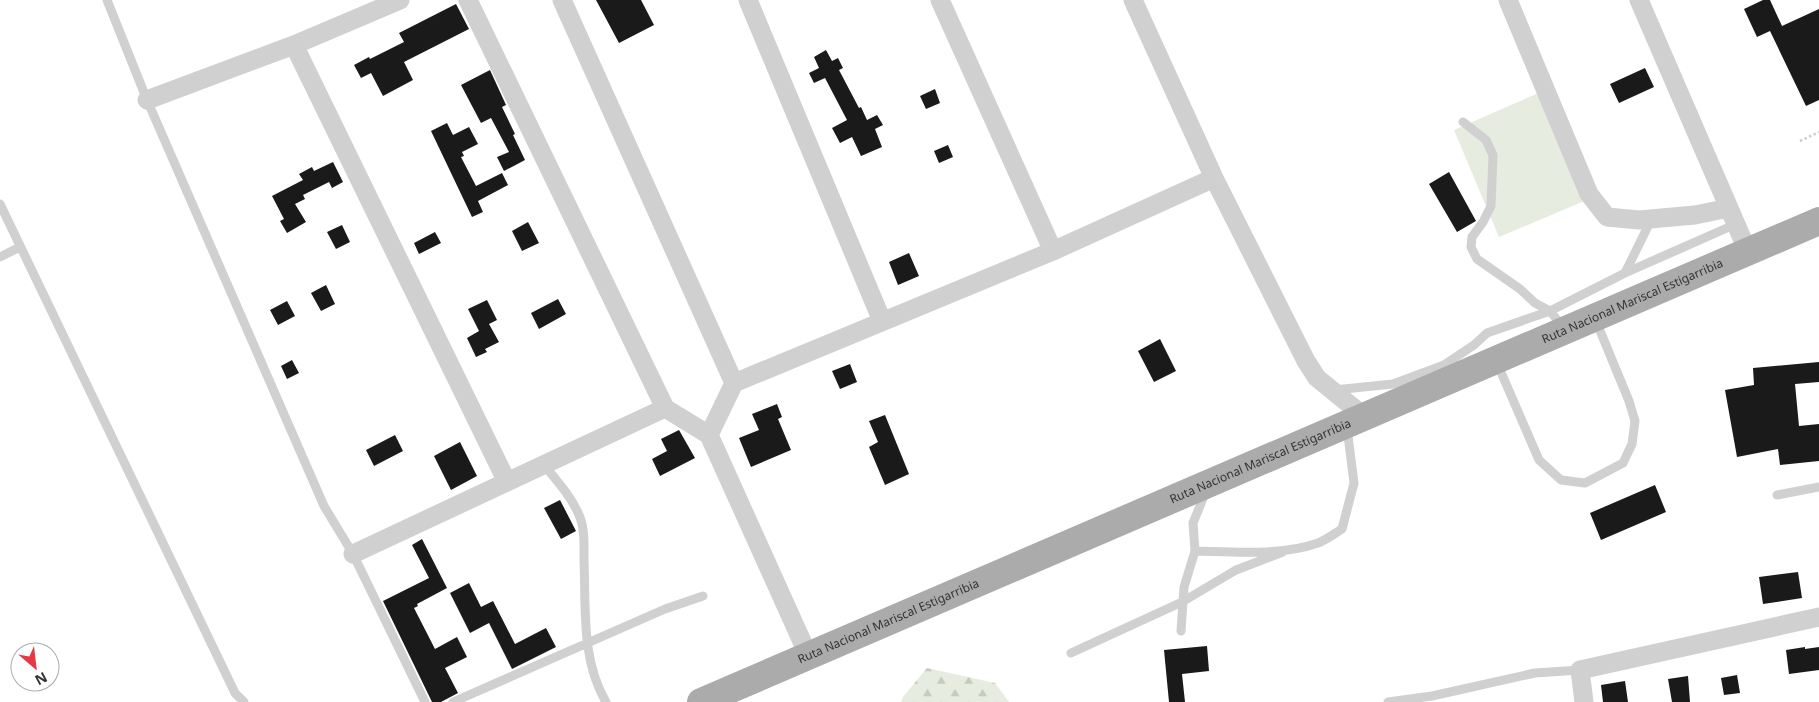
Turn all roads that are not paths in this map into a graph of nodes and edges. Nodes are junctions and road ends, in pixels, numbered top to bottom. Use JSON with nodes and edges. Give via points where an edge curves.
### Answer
{"nodes":[{"id":1,"x":107,"y":0,"type":"edge"},
{"id":2,"x":400,"y":0,"type":"edge"},
{"id":3,"x":468,"y":0,"type":"edge"},
{"id":4,"x":562,"y":0,"type":"edge"},
{"id":5,"x":748,"y":0,"type":"edge"},
{"id":6,"x":940,"y":0,"type":"edge"},
{"id":7,"x":1133,"y":0,"type":"edge"},
{"id":8,"x":1508,"y":0,"type":"edge"},
{"id":9,"x":1639,"y":0,"type":"edge"},
{"id":10,"x":294,"y":45,"type":"junction"},
{"id":11,"x":147,"y":100,"type":"junction"},
{"id":12,"x":1464,"y":122,"type":"dead end"},
{"id":13,"x":1214,"y":178,"type":"junction"},
{"id":14,"x":0,"y":204,"type":"edge"},
{"id":15,"x":1732,"y":216,"type":"junction"},
{"id":16,"x":1651,"y":219,"type":"junction"},
{"id":17,"x":1819,"y":221,"type":"edge"},
{"id":18,"x":20,"y":248,"type":"junction"},
{"id":19,"x":1053,"y":251,"type":"junction"},
{"id":20,"x":1748,"y":252,"type":"junction"},
{"id":21,"x":0,"y":257,"type":"edge"},
{"id":22,"x":1625,"y":273,"type":"junction"},
{"id":23,"x":1595,"y":318,"type":"junction"},
{"id":24,"x":882,"y":321,"type":"junction"},
{"id":25,"x":1558,"y":321,"type":"junction"},
{"id":26,"x":1496,"y":361,"type":"junction"},
{"id":27,"x":734,"y":383,"type":"junction"},
{"id":28,"x":1333,"y":390,"type":"junction"},
{"id":29,"x":664,"y":408,"type":"junction"},
{"id":30,"x":1356,"y":421,"type":"junction"},
{"id":31,"x":710,"y":435,"type":"junction"},
{"id":32,"x":544,"y":465,"type":"junction"},
{"id":33,"x":507,"y":482,"type":"junction"},
{"id":34,"x":1209,"y":484,"type":"junction"},
{"id":35,"x":1819,"y":487,"type":"edge"},
{"id":36,"x":1777,"y":495,"type":"dead end"},
{"id":37,"x":1293,"y":549,"type":"junction"},
{"id":38,"x":1195,"y":551,"type":"junction"},
{"id":39,"x":352,"y":554,"type":"junction"},
{"id":40,"x":704,"y":596,"type":"dead end"},
{"id":41,"x":1182,"y":602,"type":"junction"},
{"id":42,"x":1819,"y":617,"type":"edge"},
{"id":43,"x":1181,"y":631,"type":"dead end"},
{"id":44,"x":588,"y":642,"type":"junction"},
{"id":45,"x":1071,"y":653,"type":"dead end"},
{"id":46,"x":809,"y":657,"type":"junction"},
{"id":47,"x":1580,"y":670,"type":"junction"},
{"id":48,"x":244,"y":702,"type":"edge"},
{"id":49,"x":425,"y":702,"type":"edge"},
{"id":50,"x":453,"y":702,"type":"edge"},
{"id":51,"x":606,"y":702,"type":"edge"},
{"id":52,"x":701,"y":702,"type":"edge"},
{"id":53,"x":1388,"y":702,"type":"edge"},
{"id":54,"x":1584,"y":702,"type":"edge"}],
"edges":[{"from":1,"to":11,"type":"lane"},
{"from":2,"to":10,"type":"street"},
{"from":3,"to":29,"type":"street"},
{"from":4,"to":27,"type":"street"},
{"from":5,"to":24,"type":"street"},
{"from":6,"to":19,"type":"street"},
{"from":7,"to":13,"type":"street"},
{"from":8,"to":16,"type":"street","via":[[1589,194],[1607,217]]},
{"from":9,"to":15,"type":"street"},
{"from":10,"to":11,"type":"street"},
{"from":10,"to":33,"type":"street"},
{"from":11,"to":39,"type":"lane","via":[[324,506]]},
{"from":12,"to":25,"type":"lane","via":[[1486,140],[1493,156],[1490,206],[1472,237],[1471,247],[1477,259]]},
{"from":13,"to":19,"type":"street"},
{"from":13,"to":28,"type":"street","via":[[1306,361],[1317,378]]},
{"from":14,"to":18,"type":"lane"},
{"from":15,"to":16,"type":"street"},
{"from":15,"to":20,"type":"street"},
{"from":15,"to":22,"type":"lane"},
{"from":16,"to":22,"type":"lane"},
{"from":17,"to":20,"type":"main road","name":"Ruta Nacional Mariscal Estigarribia"},
{"from":18,"to":21,"type":"lane"},
{"from":18,"to":48,"type":"lane","via":[[235,693]]},
{"from":19,"to":24,"type":"street"},
{"from":20,"to":23,"type":"main road","name":"Ruta Nacional Mariscal Estigarribia"},
{"from":22,"to":25,"type":"lane"},
{"from":23,"to":25,"type":"main road","name":"Ruta Nacional Mariscal Estigarribia"},
{"from":23,"to":26,"type":"lane","via":[[1635,421],[1632,444],[1624,463],[1585,483],[1561,480],[1539,460]]},
{"from":24,"to":27,"type":"street"},
{"from":25,"to":26,"type":"main road","name":"Ruta Nacional Mariscal Estigarribia"},
{"from":25,"to":28,"type":"lane","via":[[1487,333],[1444,365],[1393,384]]},
{"from":26,"to":30,"type":"main road","name":"Ruta Nacional Mariscal Estigarribia"},
{"from":27,"to":31,"type":"street"},
{"from":28,"to":30,"type":"street"},
{"from":29,"to":31,"type":"street"},
{"from":29,"to":32,"type":"street"},
{"from":30,"to":34,"type":"main road","name":"Ruta Nacional Mariscal Estigarribia"},
{"from":30,"to":37,"type":"lane","via":[[1354,483],[1342,529],[1320,543]]},
{"from":31,"to":46,"type":"street"},
{"from":32,"to":33,"type":"street"},
{"from":32,"to":44,"type":"lane","via":[[570,497],[580,516]]},
{"from":33,"to":39,"type":"street"},
{"from":34,"to":38,"type":"lane","via":[[1194,523]]},
{"from":34,"to":46,"type":"main road","name":"Ruta Nacional Mariscal Estigarribia"},
{"from":35,"to":36,"type":"lane"},
{"from":37,"to":38,"type":"lane"},
{"from":37,"to":41,"type":"lane","via":[[1236,570]]},
{"from":38,"to":41,"type":"lane"},
{"from":39,"to":49,"type":"lane"},
{"from":40,"to":44,"type":"lane"},
{"from":41,"to":43,"type":"lane"},
{"from":41,"to":45,"type":"lane"},
{"from":42,"to":47,"type":"street"},
{"from":44,"to":50,"type":"lane"},
{"from":44,"to":51,"type":"lane","via":[[592,672]]},
{"from":46,"to":52,"type":"main road","name":"Ruta Nacional Mariscal Estigarribia"},
{"from":47,"to":53,"type":"lane","via":[[1535,673],[1432,696]]},
{"from":47,"to":54,"type":"street"}]}
